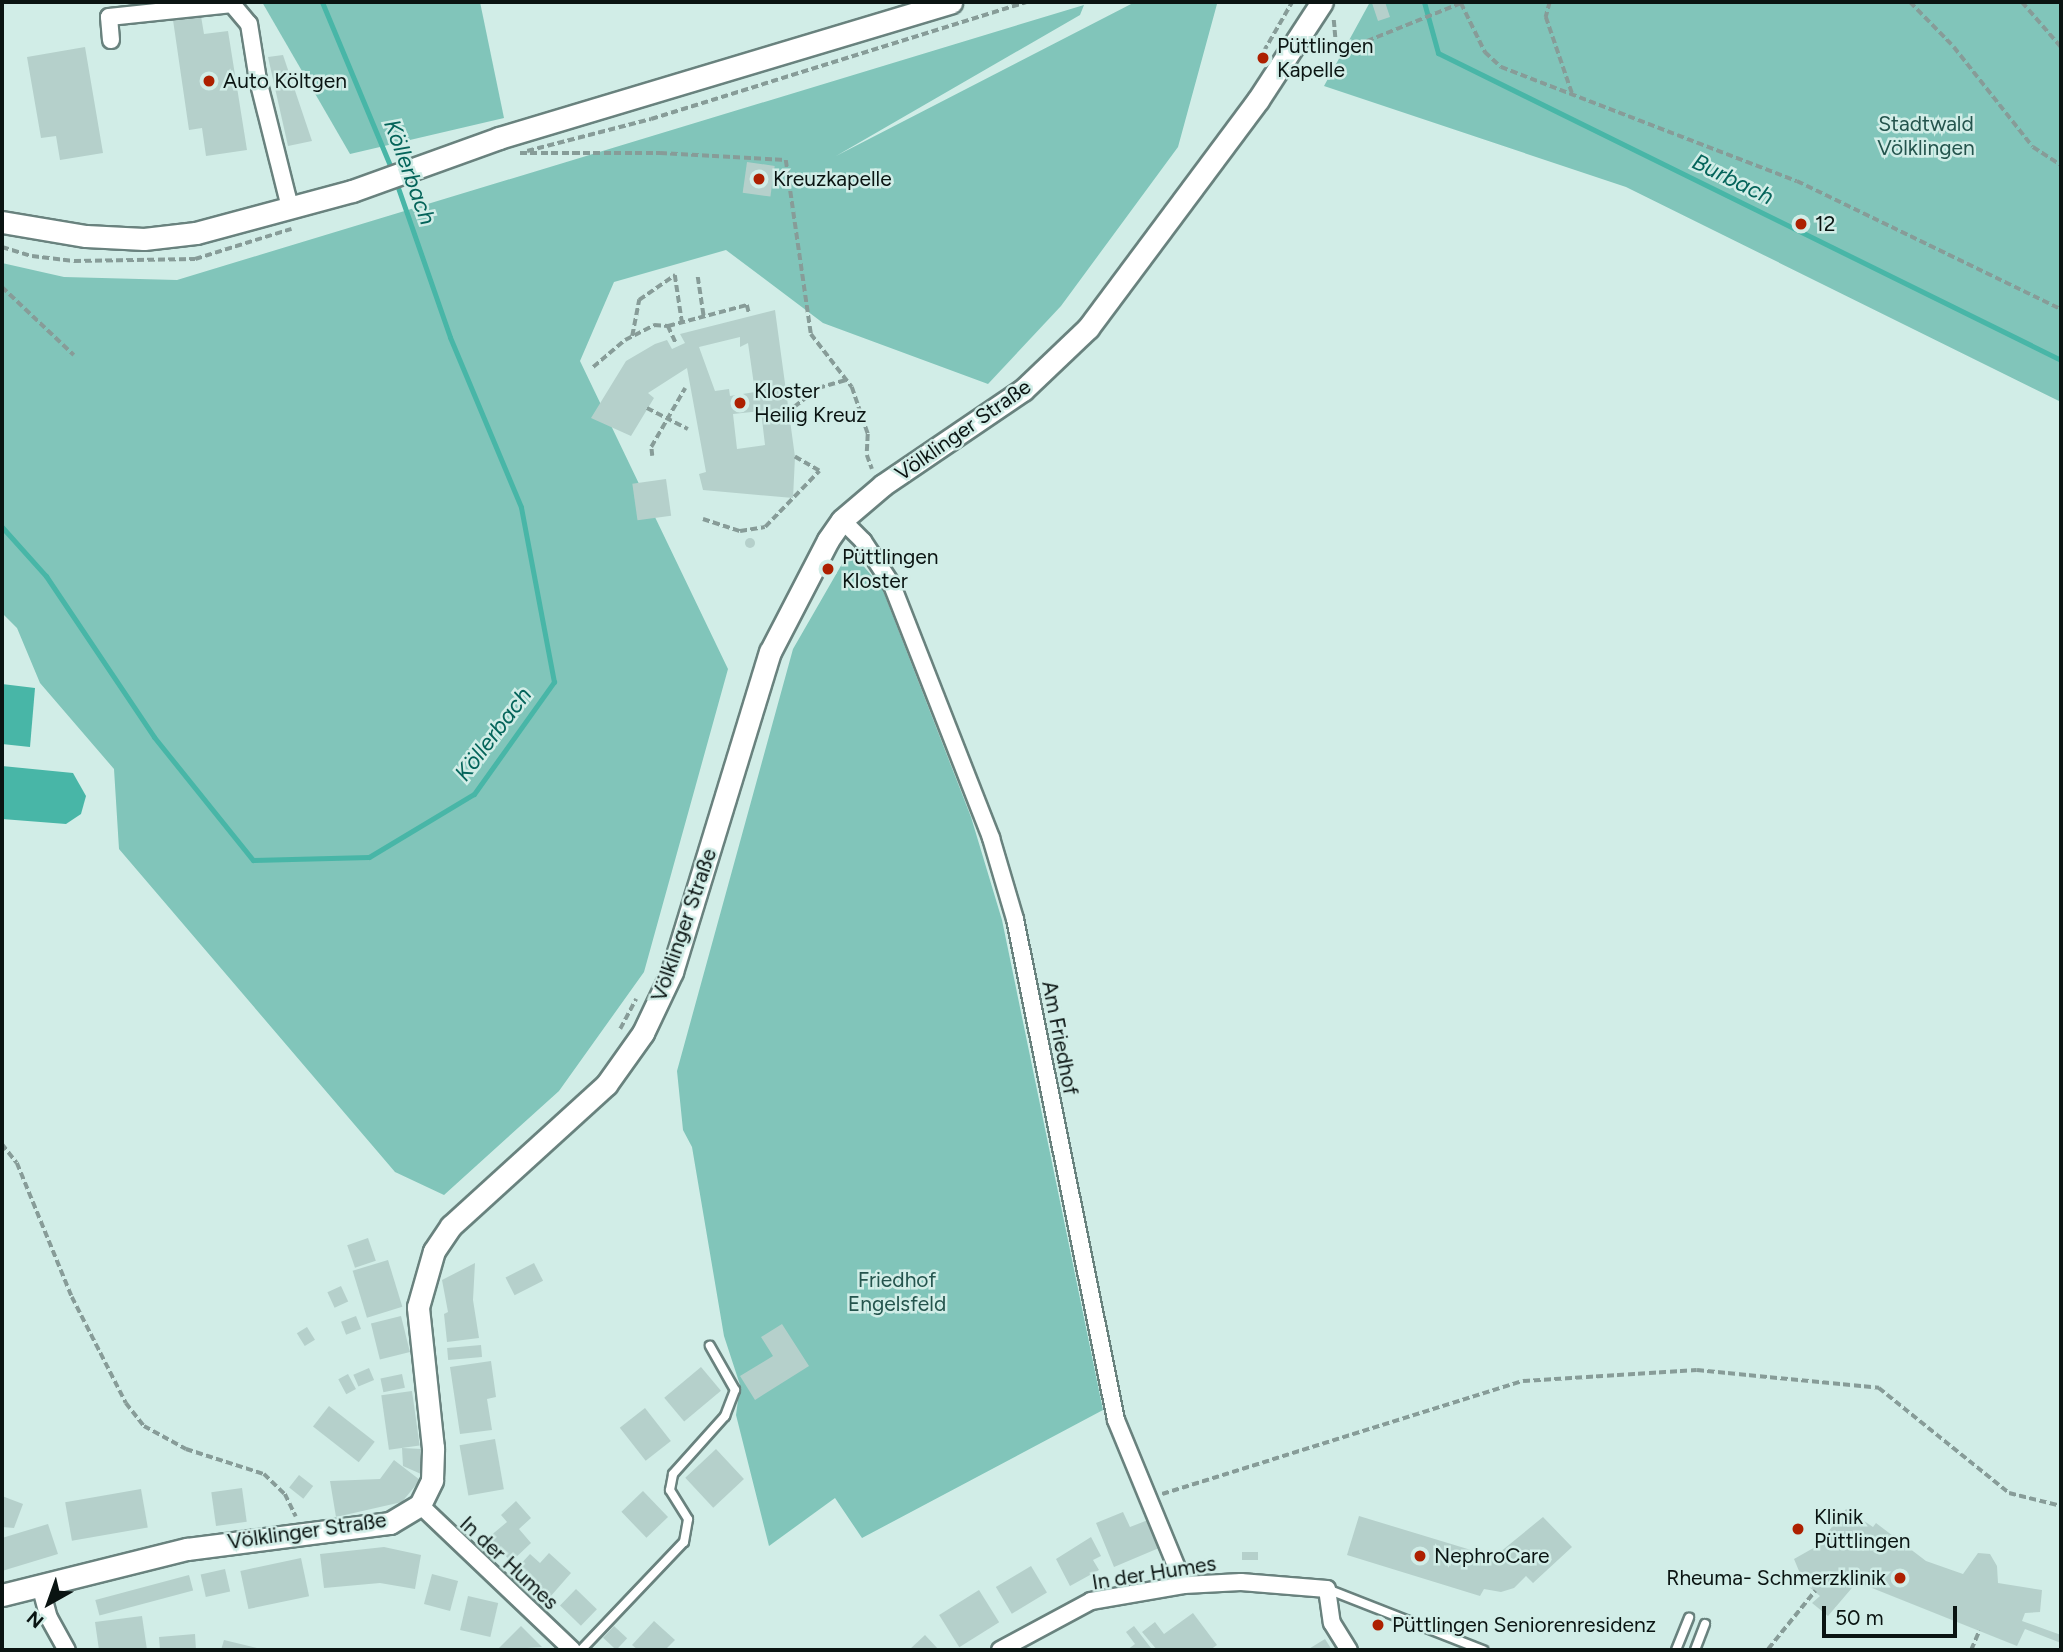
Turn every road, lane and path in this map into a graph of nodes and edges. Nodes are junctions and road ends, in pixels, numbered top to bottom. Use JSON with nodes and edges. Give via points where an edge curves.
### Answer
{"nodes":[{"id":1,"x":951,"y":2,"type":"edge"},
{"id":2,"x":1026,"y":2,"type":"edge"},
{"id":3,"x":1292,"y":2,"type":"edge"},
{"id":4,"x":1304,"y":2,"type":"edge"},
{"id":5,"x":1550,"y":2,"type":"edge"},
{"id":6,"x":1910,"y":2,"type":"edge"},
{"id":7,"x":2022,"y":2,"type":"edge"},
{"id":8,"x":1463,"y":3,"type":"edge"},
{"id":9,"x":1328,"y":7,"type":"edge"},
{"id":10,"x":1299,"y":36,"type":"junction"},
{"id":11,"x":111,"y":40,"type":"dead end"},
{"id":12,"x":2061,"y":47,"type":"edge"},
{"id":13,"x":1253,"y":72,"type":"dead end"},
{"id":14,"x":1573,"y":97,"type":"junction"},
{"id":15,"x":2061,"y":164,"type":"edge"},
{"id":16,"x":290,"y":207,"type":"junction"},
{"id":17,"x":2,"y":222,"type":"edge"},
{"id":18,"x":698,"y":277,"type":"dead end"},
{"id":19,"x":2,"y":287,"type":"edge"},
{"id":20,"x":735,"y":309,"type":"junction"},
{"id":21,"x":2061,"y":309,"type":"edge"},
{"id":22,"x":749,"y":313,"type":"dead end"},
{"id":23,"x":704,"y":317,"type":"junction"},
{"id":24,"x":737,"y":318,"type":"dead end"},
{"id":25,"x":681,"y":322,"type":"junction"},
{"id":26,"x":668,"y":326,"type":"junction"},
{"id":27,"x":632,"y":336,"type":"junction"},
{"id":28,"x":676,"y":343,"type":"dead end"},
{"id":29,"x":74,"y":355,"type":"dead end"},
{"id":30,"x":593,"y":367,"type":"dead end"},
{"id":31,"x":846,"y":380,"type":"junction"},
{"id":32,"x":685,"y":388,"type":"dead end"},
{"id":33,"x":794,"y":407,"type":"dead end"},
{"id":34,"x":647,"y":408,"type":"dead end"},
{"id":35,"x":667,"y":421,"type":"junction"},
{"id":36,"x":688,"y":429,"type":"dead end"},
{"id":37,"x":652,"y":456,"type":"dead end"},
{"id":38,"x":795,"y":457,"type":"dead end"},
{"id":39,"x":876,"y":478,"type":"dead end"},
{"id":40,"x":703,"y":519,"type":"dead end"},
{"id":41,"x":842,"y":520,"type":"junction"},
{"id":42,"x":641,"y":988,"type":"dead end"},
{"id":43,"x":616,"y":1037,"type":"dead end"},
{"id":44,"x":2,"y":1144,"type":"edge"},
{"id":45,"x":709,"y":1346,"type":"dead end"},
{"id":46,"x":1152,"y":1498,"type":"junction"},
{"id":47,"x":420,"y":1505,"type":"junction"},
{"id":48,"x":2061,"y":1506,"type":"edge"},
{"id":49,"x":305,"y":1534,"type":"junction"},
{"id":50,"x":40,"y":1585,"type":"junction"},
{"id":51,"x":1184,"y":1586,"type":"junction"},
{"id":52,"x":1327,"y":1589,"type":"junction"},
{"id":53,"x":1815,"y":1591,"type":"dead end"},
{"id":54,"x":2,"y":1595,"type":"edge"},
{"id":55,"x":1689,"y":1618,"type":"dead end"},
{"id":56,"x":1705,"y":1624,"type":"dead end"},
{"id":57,"x":1979,"y":1631,"type":"dead end"},
{"id":58,"x":1768,"y":1649,"type":"edge"},
{"id":59,"x":67,"y":1650,"type":"edge"},
{"id":60,"x":572,"y":1650,"type":"edge"},
{"id":61,"x":581,"y":1650,"type":"edge"},
{"id":62,"x":1000,"y":1650,"type":"edge"},
{"id":63,"x":1349,"y":1650,"type":"edge"},
{"id":64,"x":1483,"y":1650,"type":"edge"},
{"id":65,"x":1676,"y":1650,"type":"edge"},
{"id":66,"x":1695,"y":1650,"type":"edge"},
{"id":67,"x":1971,"y":1650,"type":"edge"}],
"edges":[{"from":1,"to":16,"type":"street"},
{"from":2,"to":31,"type":"path","via":[[651,119],[547,149],[511,153],[660,153],[786,160],[811,334]]},
{"from":3,"to":13,"type":"path"},
{"from":4,"to":10,"type":"street","name":"Völklinger Straße"},
{"from":5,"to":14,"type":"path","via":[[1546,17]]},
{"from":6,"to":15,"type":"path","via":[[1954,47],[2034,147]]},
{"from":7,"to":12,"type":"path"},
{"from":8,"to":9,"type":"path","via":[[1357,45],[1336,46]]},
{"from":8,"to":14,"type":"path","via":[[1485,52],[1501,67]]},
{"from":9,"to":10,"type":"street","name":"Völklinger Straße"},
{"from":10,"to":41,"type":"street","name":"Völklinger Straße","via":[[1127,281],[1055,364],[883,485]]},
{"from":11,"to":16,"type":"street","via":[[109,17],[232,4],[249,24]]},
{"from":14,"to":21,"type":"path","via":[[1797,181]]},
{"from":16,"to":17,"type":"street","via":[[196,233],[144,239],[36,230]]},
{"from":18,"to":23,"type":"path"},
{"from":19,"to":29,"type":"path"},
{"from":20,"to":22,"type":"path","via":[[747,305]]},
{"from":20,"to":23,"type":"path"},
{"from":20,"to":24,"type":"path"},
{"from":23,"to":25,"type":"path"},
{"from":25,"to":26,"type":"path"},
{"from":25,"to":27,"type":"path","via":[[675,275],[639,300]]},
{"from":26,"to":27,"type":"path","via":[[654,325]]},
{"from":26,"to":28,"type":"path"},
{"from":27,"to":30,"type":"path"},
{"from":31,"to":33,"type":"path","via":[[818,388]]},
{"from":31,"to":39,"type":"path","via":[[868,434],[867,455]]},
{"from":32,"to":35,"type":"path"},
{"from":34,"to":35,"type":"path"},
{"from":35,"to":36,"type":"path"},
{"from":35,"to":37,"type":"path","via":[[651,447]]},
{"from":38,"to":40,"type":"path","via":[[819,471],[765,527],[740,531]]},
{"from":41,"to":46,"type":"street","name":"Am Friedhof","via":[[863,541],[892,585],[991,838],[1015,919],[1116,1420]]},
{"from":41,"to":47,"type":"street","name":"Völklinger Straße","via":[[770,652],[672,972],[643,1033],[606,1085],[451,1226],[434,1251],[418,1307],[433,1448],[432,1480]]},
{"from":42,"to":43,"type":"path"},
{"from":44,"to":49,"type":"path","via":[[17,1163],[72,1297],[126,1403],[144,1426],[186,1450],[264,1474],[285,1494]]},
{"from":45,"to":61,"type":"lane","via":[[735,1390],[725,1416],[673,1474],[670,1490],[688,1519],[684,1542]]},
{"from":46,"to":48,"type":"path","via":[[1187,1482],[1522,1381],[1697,1370],[1879,1388],[2009,1493]]},
{"from":46,"to":51,"type":"street","name":"Am Friedhof"},
{"from":47,"to":49,"type":"street","name":"Völklinger Straße","via":[[390,1523]]},
{"from":47,"to":60,"type":"street","name":"In der Humes"},
{"from":49,"to":50,"type":"street","name":"Völklinger Straße","via":[[187,1549]]},
{"from":50,"to":54,"type":"street","name":"Völklinger Straße"},
{"from":50,"to":59,"type":"street","via":[[49,1618]]},
{"from":51,"to":52,"type":"street","name":"In der Humes","via":[[1241,1582]]},
{"from":51,"to":62,"type":"street","name":"In der Humes","via":[[1091,1601]]},
{"from":52,"to":63,"type":"street","via":[[1332,1623]]},
{"from":52,"to":64,"type":"lane","name":"In der Humes"},
{"from":53,"to":58,"type":"path"},
{"from":55,"to":65,"type":"lane"},
{"from":56,"to":66,"type":"lane"},
{"from":57,"to":67,"type":"path"}]}
